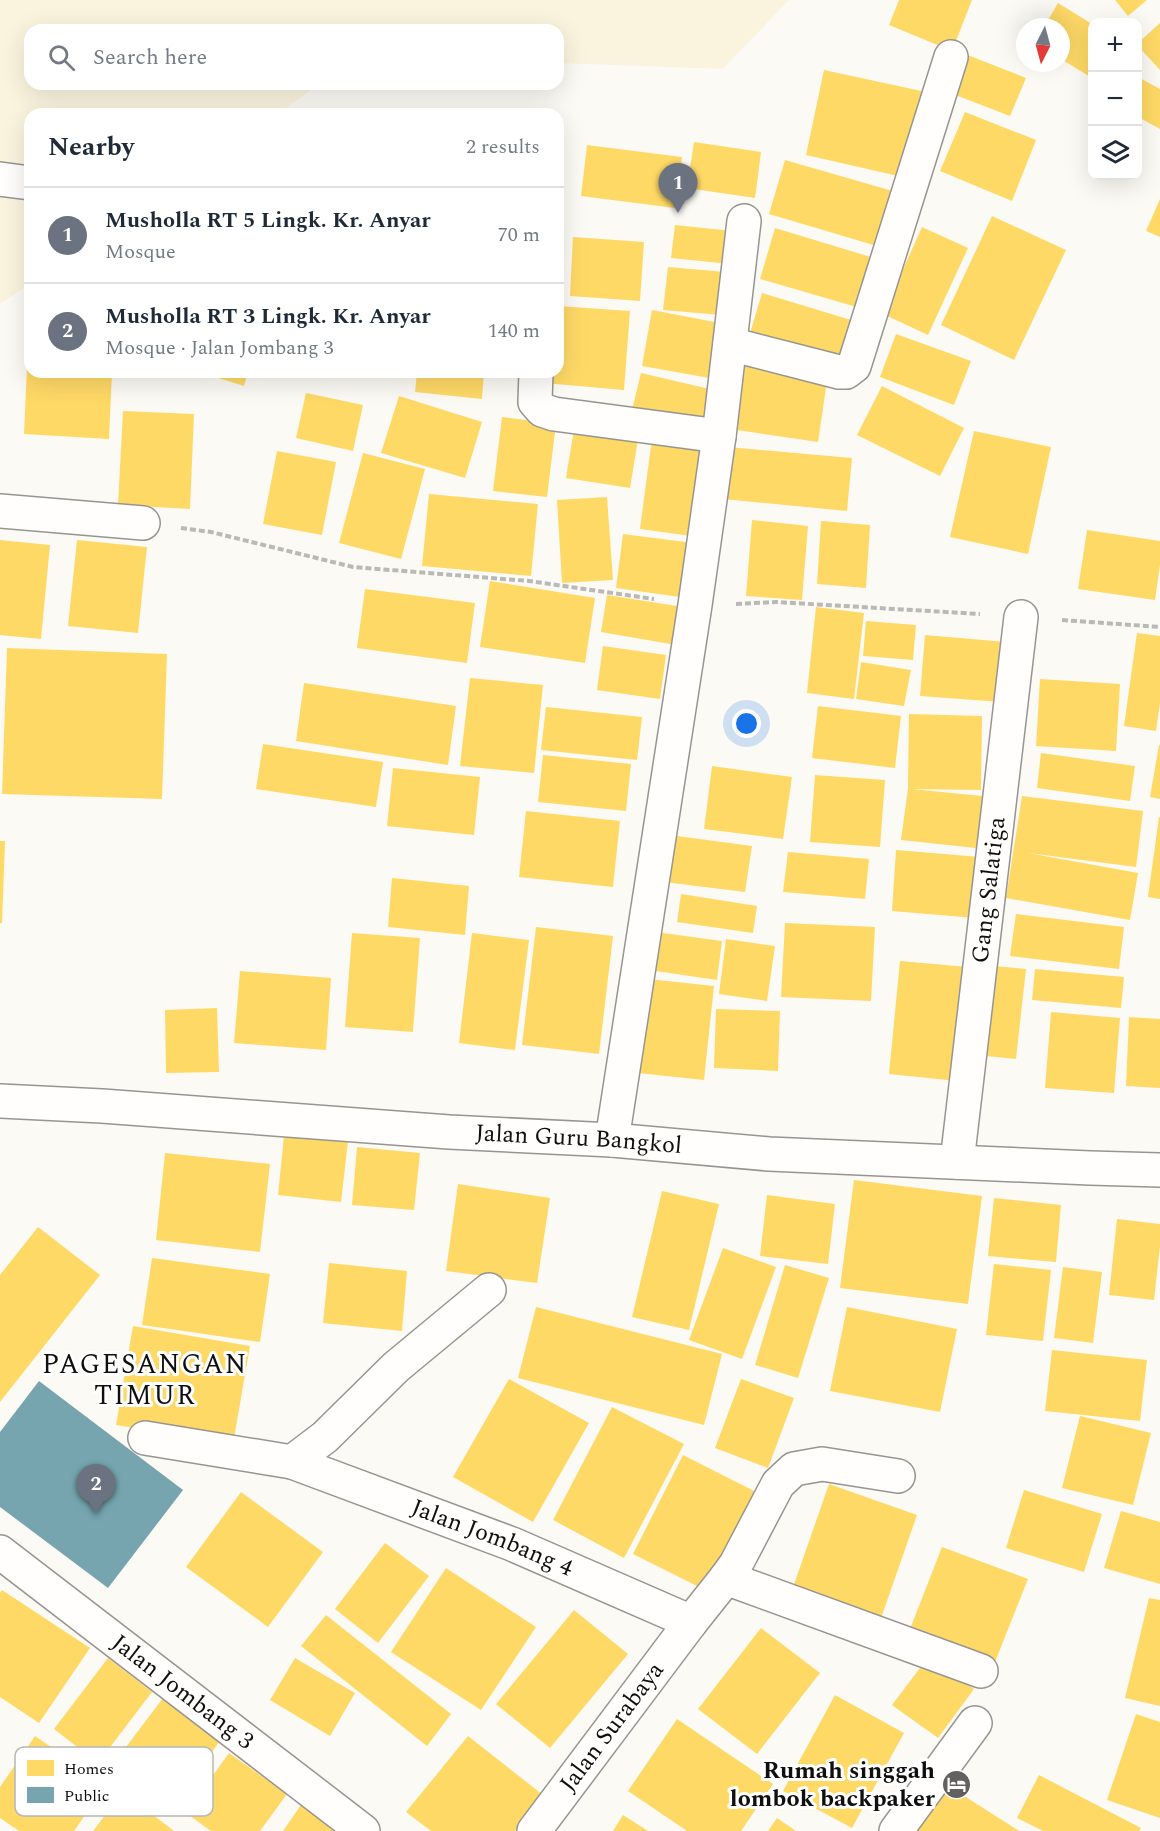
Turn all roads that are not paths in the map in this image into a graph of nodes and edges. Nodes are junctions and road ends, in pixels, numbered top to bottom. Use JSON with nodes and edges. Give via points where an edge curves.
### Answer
{"nodes":[{"id":1,"x":951,"y":57,"type":"dead end"},
{"id":2,"x":0,"y":179,"type":"edge"},
{"id":3,"x":24,"y":182,"type":"edge"},
{"id":4,"x":744,"y":220,"type":"dead end"},
{"id":5,"x":730,"y":344,"type":"junction"},
{"id":6,"x":536,"y":378,"type":"edge"},
{"id":7,"x":719,"y":436,"type":"junction"},
{"id":8,"x":0,"y":511,"type":"edge"},
{"id":9,"x":143,"y":523,"type":"dead end"},
{"id":10,"x":1021,"y":617,"type":"road end"},
{"id":11,"x":0,"y":1101,"type":"edge"},
{"id":12,"x":612,"y":1140,"type":"junction"},
{"id":13,"x":957,"y":1162,"type":"junction"},
{"id":14,"x":1160,"y":1170,"type":"edge"},
{"id":15,"x":489,"y":1290,"type":"dead end"},
{"id":16,"x":145,"y":1438,"type":"dead end"},
{"id":17,"x":292,"y":1462,"type":"junction"},
{"id":18,"x":898,"y":1476,"type":"dead end"},
{"id":19,"x":0,"y":1552,"type":"edge"},
{"id":20,"x":726,"y":1578,"type":"junction"},
{"id":21,"x":691,"y":1622,"type":"junction"},
{"id":22,"x":981,"y":1671,"type":"dead end"},
{"id":23,"x":975,"y":1723,"type":"dead end"},
{"id":24,"x":363,"y":1831,"type":"edge"},
{"id":25,"x":534,"y":1831,"type":"edge"},
{"id":26,"x":896,"y":1831,"type":"edge"}],
"edges":[{"from":1,"to":5,"type":"street","via":[[854,366],[839,372]]},
{"from":2,"to":3,"type":"street"},
{"from":4,"to":5,"type":"street"},
{"from":5,"to":7,"type":"street"},
{"from":6,"to":7,"type":"street","via":[[535,402],[542,410],[554,414]]},
{"from":7,"to":12,"type":"street"},
{"from":8,"to":9,"type":"street"},
{"from":10,"to":13,"type":"street","name":"Gang Salatiga"},
{"from":11,"to":12,"type":"street","name":"Jalan Guru Bangkol"},
{"from":12,"to":13,"type":"street","name":"Jalan Guru Bangkol","via":[[769,1154]]},
{"from":13,"to":14,"type":"street","name":"Jalan Guru Bangkol"},
{"from":15,"to":17,"type":"street","via":[[396,1367],[325,1437]]},
{"from":16,"to":17,"type":"street","name":"Jalan Jombang 4"},
{"from":17,"to":21,"type":"street","name":"Jalan Jombang 4","via":[[512,1544]]},
{"from":18,"to":20,"type":"street","name":"Jalan Surabaya","via":[[822,1464],[794,1469],[778,1484]]},
{"from":19,"to":24,"type":"street","name":"Jalan Jombang 3"},
{"from":20,"to":21,"type":"street","name":"Jalan Surabaya"},
{"from":20,"to":22,"type":"street"},
{"from":21,"to":25,"type":"street","name":"Jalan Surabaya"},
{"from":23,"to":26,"type":"street"}]}
